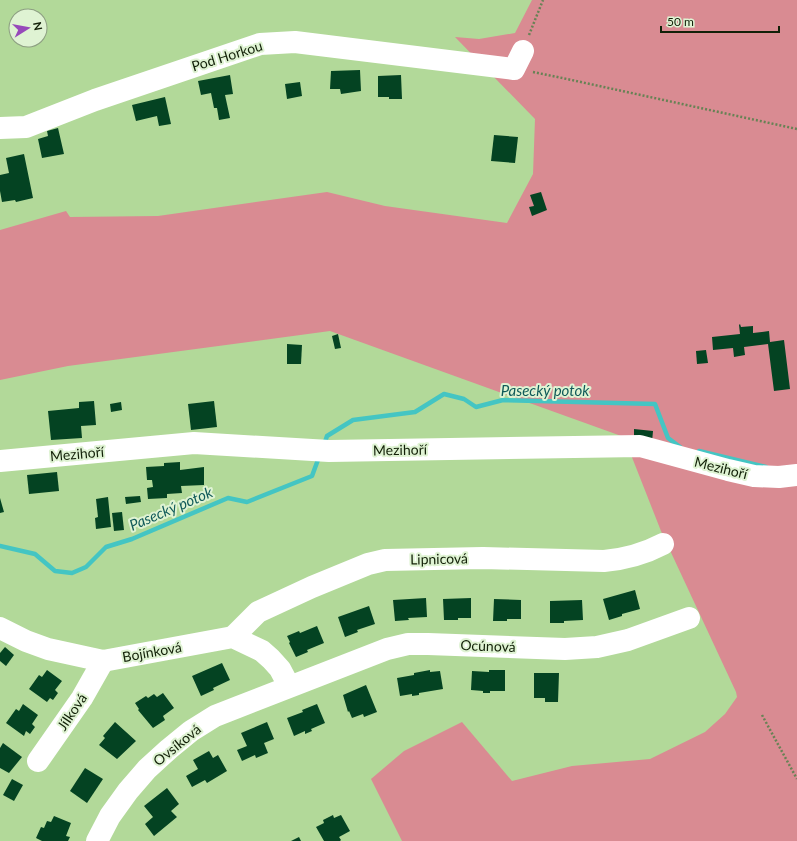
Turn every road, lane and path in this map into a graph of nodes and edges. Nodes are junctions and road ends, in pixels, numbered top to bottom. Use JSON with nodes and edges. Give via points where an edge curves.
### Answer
{"nodes":[{"id":1,"x":542,"y":0,"type":"edge"},
{"id":2,"x":519,"y":60,"type":"junction"},
{"id":3,"x":0,"y":128,"type":"edge"},
{"id":4,"x":797,"y":129,"type":"edge"},
{"id":5,"x":0,"y":461,"type":"edge"},
{"id":6,"x":797,"y":475,"type":"edge"},
{"id":7,"x":663,"y":544,"type":"dead end"},
{"id":8,"x":689,"y":618,"type":"dead end"},
{"id":9,"x":0,"y":628,"type":"edge"},
{"id":10,"x":233,"y":638,"type":"junction"},
{"id":11,"x":103,"y":661,"type":"junction"},
{"id":12,"x":289,"y":686,"type":"junction"},
{"id":13,"x":762,"y":715,"type":"dead end"},
{"id":14,"x":38,"y":761,"type":"dead end"},
{"id":15,"x":797,"y":779,"type":"edge"},
{"id":16,"x":97,"y":841,"type":"edge"}],
"edges":[{"from":1,"to":2,"type":"path"},
{"from":2,"to":3,"type":"street","name":"Pod Horkou","via":[[295,42],[260,44],[95,100],[26,127]]},
{"from":2,"to":4,"type":"path","via":[[567,79]]},
{"from":5,"to":6,"type":"street","name":"Mezihoří","via":[[194,444],[322,450],[640,446],[754,476]]},
{"from":7,"to":10,"type":"street","name":"Lipnicová","via":[[638,556],[604,561],[483,558],[385,560],[368,564],[258,612]]},
{"from":8,"to":12,"type":"street","name":"Ocúnová","via":[[628,640],[597,647],[565,649],[408,644],[387,649]]},
{"from":9,"to":11,"type":"street","name":"Bojínková","via":[[41,646]]},
{"from":10,"to":11,"type":"street","name":"Bojínková"},
{"from":10,"to":12,"type":"street","via":[[262,651],[280,669]]},
{"from":11,"to":14,"type":"street","name":"Jílková","via":[[82,698]]},
{"from":12,"to":16,"type":"street","name":"Ovsíková","via":[[215,716],[191,731],[152,764],[128,791],[110,816]]},
{"from":13,"to":15,"type":"path"}]}
